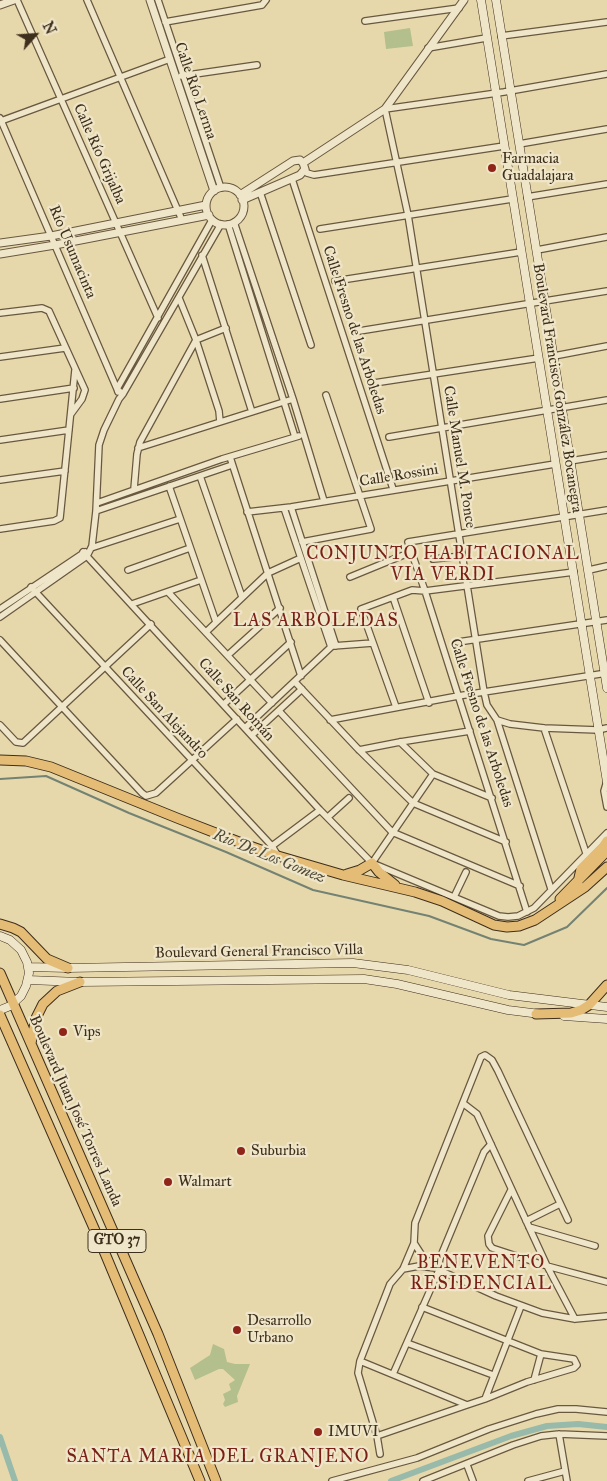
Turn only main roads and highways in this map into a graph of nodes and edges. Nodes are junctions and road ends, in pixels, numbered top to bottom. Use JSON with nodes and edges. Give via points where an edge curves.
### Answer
{"nodes":[{"id":1,"x":481,"y":0,"type":"edge"},
{"id":2,"x":496,"y":0,"type":"edge"},
{"id":3,"x":527,"y":195,"type":"junction"},
{"id":4,"x":512,"y":197,"type":"junction"},
{"id":5,"x":606,"y":673,"type":"edge"},
{"id":6,"x":607,"y":688,"type":"edge"},
{"id":7,"x":0,"y":760,"type":"edge"},
{"id":8,"x":607,"y":781,"type":"edge"},
{"id":9,"x":607,"y":841,"type":"edge"},
{"id":10,"x":607,"y":852,"type":"edge"},
{"id":11,"x":607,"y":867,"type":"edge"},
{"id":12,"x":343,"y":875,"type":"junction"},
{"id":13,"x":578,"y":882,"type":"junction"},
{"id":14,"x":397,"y":887,"type":"junction"},
{"id":15,"x":543,"y":915,"type":"junction"},
{"id":16,"x":0,"y":924,"type":"edge"},
{"id":17,"x":0,"y":936,"type":"edge"},
{"id":18,"x":28,"y":967,"type":"junction"},
{"id":19,"x":68,"y":968,"type":"junction"},
{"id":20,"x":0,"y":973,"type":"edge"},
{"id":21,"x":28,"y":980,"type":"junction"},
{"id":22,"x":80,"y":982,"type":"junction"},
{"id":23,"x":607,"y":985,"type":"edge"},
{"id":24,"x":13,"y":1004,"type":"junction"},
{"id":25,"x":589,"y":1005,"type":"junction"},
{"id":26,"x":607,"y":1006,"type":"edge"},
{"id":27,"x":0,"y":1010,"type":"edge"},
{"id":28,"x":536,"y":1014,"type":"junction"},
{"id":29,"x":0,"y":1015,"type":"edge"},
{"id":30,"x":607,"y":1019,"type":"edge"},
{"id":31,"x":0,"y":1035,"type":"edge"},
{"id":32,"x":31,"y":1043,"type":"junction"},
{"id":33,"x":17,"y":1053,"type":"junction"},
{"id":34,"x":200,"y":1481,"type":"edge"},
{"id":35,"x":216,"y":1481,"type":"edge"}],
"edges":[{"from":1,"to":4,"type":"main road","name":"Boulevard Francisco González Bocanegra"},
{"from":2,"to":3,"type":"main road","name":"Boulevard Francisco González Bocanegra"},
{"from":3,"to":4,"type":"main road"},
{"from":3,"to":5,"type":"main road","name":"Boulevard Francisco González Bocanegra"},
{"from":4,"to":8,"type":"main road","name":"Boulevard Francisco González Bocanegra"},
{"from":5,"to":6,"type":"main road","name":"Boulevard Francisco González Bocanegra"},
{"from":7,"to":12,"type":"main road","via":[[52,766],[278,856]]},
{"from":9,"to":13,"type":"main road","via":[[581,869]]},
{"from":10,"to":13,"type":"main road"},
{"from":11,"to":15,"type":"main road","via":[[585,887]]},
{"from":12,"to":14,"type":"main road"},
{"from":12,"to":14,"type":"main road","via":[[372,863]]},
{"from":13,"to":15,"type":"main road"},
{"from":14,"to":15,"type":"main road","via":[[507,927],[528,924]]},
{"from":16,"to":19,"type":"main road","via":[[21,932],[47,959]]},
{"from":17,"to":18,"type":"main road","via":[[18,946]]},
{"from":18,"to":19,"type":"main road","name":"Boulevard General Francisco Villa"},
{"from":18,"to":21,"type":"main road"},
{"from":19,"to":25,"type":"main road","name":"Boulevard General Francisco Villa","via":[[354,963],[408,970],[509,995]]},
{"from":20,"to":24,"type":"main road","name":"Boulevard Juan José Torres Landa","number":"GTO 37"},
{"from":21,"to":22,"type":"main road","name":"Boulevard General Francisco Villa"},
{"from":21,"to":24,"type":"main road"},
{"from":22,"to":28,"type":"main road","name":"Boulevard General Francisco Villa","via":[[364,980],[398,984]]},
{"from":22,"to":32,"type":"main road","via":[[57,991],[43,1004],[36,1018]]},
{"from":23,"to":25,"type":"main road"},
{"from":24,"to":27,"type":"main road"},
{"from":24,"to":32,"type":"main road","name":"Boulevard Juan José Torres Landa","number":"GTO 37"},
{"from":25,"to":26,"type":"main road","name":"Boulevard General Francisco Villa"},
{"from":25,"to":28,"type":"main road","via":[[577,1012]]},
{"from":28,"to":30,"type":"main road","name":"Boulevard General Francisco Villa"},
{"from":29,"to":33,"type":"main road","name":"Boulevard Juan José Torres Landa","number":"GTO 37"},
{"from":31,"to":33,"type":"main road"},
{"from":32,"to":35,"type":"main road","name":"Boulevard Juan José Torres Landa","number":"GTO 37","via":[[160,1341]]},
{"from":33,"to":34,"type":"main road","name":"Boulevard Juan José Torres Landa","number":"GTO 37"}]}
